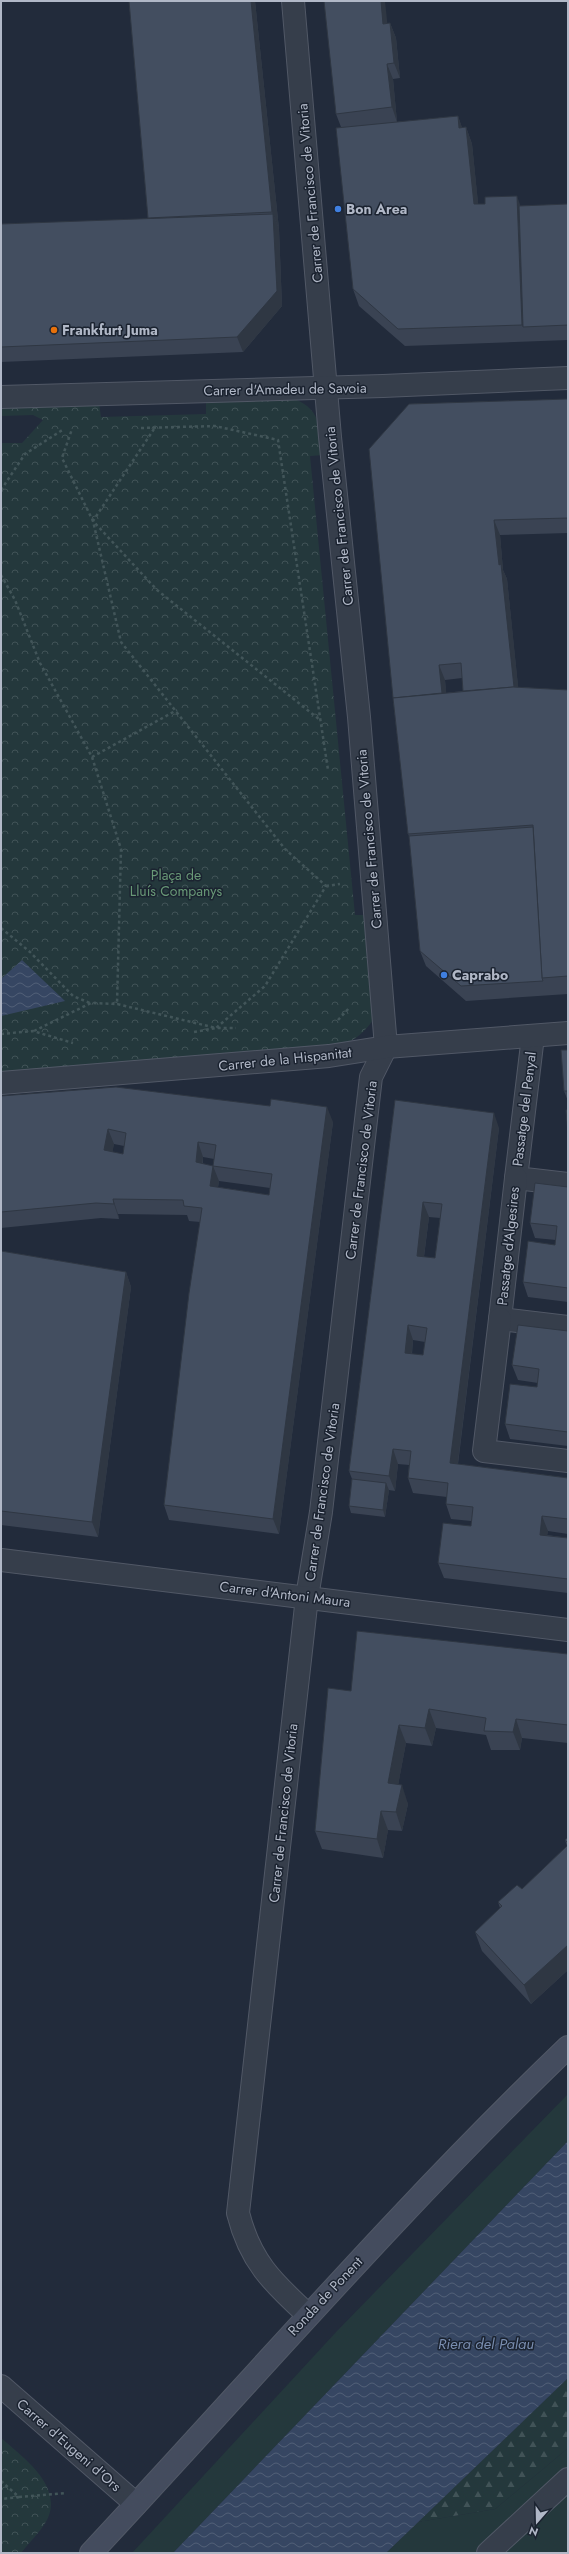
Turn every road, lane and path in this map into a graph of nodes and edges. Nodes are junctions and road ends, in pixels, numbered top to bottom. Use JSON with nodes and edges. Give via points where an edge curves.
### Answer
{"nodes":[{"id":1,"x":293,"y":1,"type":"edge"},
{"id":2,"x":568,"y":378,"type":"edge"},
{"id":3,"x":326,"y":388,"type":"junction"},
{"id":4,"x":1,"y":397,"type":"edge"},
{"id":5,"x":138,"y":428,"type":"dead end"},
{"id":6,"x":154,"y":429,"type":"junction"},
{"id":7,"x":1,"y":490,"type":"edge"},
{"id":8,"x":93,"y":521,"type":"junction"},
{"id":9,"x":1,"y":576,"type":"edge"},
{"id":10,"x":177,"y":710,"type":"junction"},
{"id":11,"x":321,"y":720,"type":"junction"},
{"id":12,"x":92,"y":757,"type":"junction"},
{"id":13,"x":329,"y":775,"type":"dead end"},
{"id":14,"x":345,"y":883,"type":"dead end"},
{"id":15,"x":326,"y":886,"type":"junction"},
{"id":16,"x":1,"y":928,"type":"edge"},
{"id":17,"x":91,"y":1003,"type":"junction"},
{"id":18,"x":117,"y":1004,"type":"junction"},
{"id":19,"x":33,"y":1031,"type":"dead end"},
{"id":20,"x":568,"y":1033,"type":"edge"},
{"id":21,"x":533,"y":1036,"type":"junction"},
{"id":22,"x":386,"y":1047,"type":"junction"},
{"id":23,"x":1,"y":1083,"type":"edge"},
{"id":24,"x":516,"y":1178,"type":"junction"},
{"id":25,"x":568,"y":1184,"type":"edge"},
{"id":26,"x":500,"y":1319,"type":"junction"},
{"id":27,"x":568,"y":1327,"type":"edge"},
{"id":28,"x":568,"y":1461,"type":"edge"},
{"id":29,"x":1,"y":1560,"type":"edge"},
{"id":30,"x":307,"y":1597,"type":"junction"},
{"id":31,"x":568,"y":1630,"type":"edge"},
{"id":32,"x":568,"y":2047,"type":"edge"},
{"id":33,"x":308,"y":2315,"type":"junction"},
{"id":34,"x":1,"y":2386,"type":"edge"},
{"id":35,"x":568,"y":2480,"type":"edge"},
{"id":36,"x":1,"y":2481,"type":"edge"},
{"id":37,"x":66,"y":2493,"type":"dead end"},
{"id":38,"x":19,"y":2497,"type":"junction"},
{"id":39,"x":1,"y":2499,"type":"edge"},
{"id":40,"x":136,"y":2504,"type":"junction"},
{"id":41,"x":91,"y":2553,"type":"edge"},
{"id":42,"x":488,"y":2553,"type":"edge"}],
"edges":[{"from":1,"to":3,"type":"street","name":"Carrer de Francisco de Vitoria"},
{"from":2,"to":3,"type":"street","name":"Carrer d'Amadeu de Savoia"},
{"from":3,"to":4,"type":"street","name":"Carrer d'Amadeu de Savoia"},
{"from":3,"to":22,"type":"street","name":"Carrer de Francisco de Vitoria","via":[[359,717]]},
{"from":5,"to":6,"type":"path"},
{"from":6,"to":8,"type":"path"},
{"from":6,"to":11,"type":"path","via":[[215,426],[278,440]]},
{"from":7,"to":8,"type":"path","via":[[25,454],[74,422],[62,458]]},
{"from":8,"to":10,"type":"path","via":[[121,642]]},
{"from":8,"to":11,"type":"path","via":[[157,590]]},
{"from":9,"to":12,"type":"path","via":[[15,600],[40,663]]},
{"from":10,"to":12,"type":"path"},
{"from":10,"to":15,"type":"path","via":[[285,848]]},
{"from":11,"to":13,"type":"path"},
{"from":12,"to":18,"type":"path","via":[[122,849]]},
{"from":14,"to":15,"type":"path"},
{"from":15,"to":18,"type":"path","via":[[265,986],[216,1028]]},
{"from":16,"to":17,"type":"path","via":[[30,952],[73,996]]},
{"from":17,"to":18,"type":"path"},
{"from":17,"to":19,"type":"path"},
{"from":20,"to":21,"type":"street","name":"Carrer de la Hispanitat"},
{"from":21,"to":22,"type":"street","name":"Carrer de la Hispanitat"},
{"from":21,"to":24,"type":"street","name":"Passatge del Penyal"},
{"from":22,"to":23,"type":"street","name":"Carrer de la Hispanitat","via":[[329,1056]]},
{"from":22,"to":30,"type":"street","name":"Carrer de Francisco de Vitoria","via":[[371,1077],[321,1512]]},
{"from":24,"to":25,"type":"street","name":"Passatge del Penyal"},
{"from":24,"to":26,"type":"street","name":"Passatge d'Algesires"},
{"from":26,"to":27,"type":"street","name":"Passatge d'Algesires"},
{"from":26,"to":28,"type":"street","via":[[484,1451]]},
{"from":29,"to":30,"type":"street","name":"Carrer d'Antoni Maura"},
{"from":30,"to":31,"type":"street","name":"Carrer d'Antoni Maura"},
{"from":30,"to":33,"type":"street","name":"Carrer de Francisco de Vitoria","via":[[238,2212],[244,2238],[270,2280]]},
{"from":32,"to":33,"type":"main road","name":"Ronda de Ponent","via":[[492,2119]]},
{"from":33,"to":40,"type":"main road","name":"Ronda de Ponent"},
{"from":34,"to":40,"type":"street","name":"Carrer d'Eugeni d'Ors"},
{"from":35,"to":42,"type":"street"},
{"from":36,"to":38,"type":"path"},
{"from":37,"to":38,"type":"path"},
{"from":38,"to":39,"type":"path"},
{"from":40,"to":41,"type":"main road","name":"Ronda de Ponent"}]}
